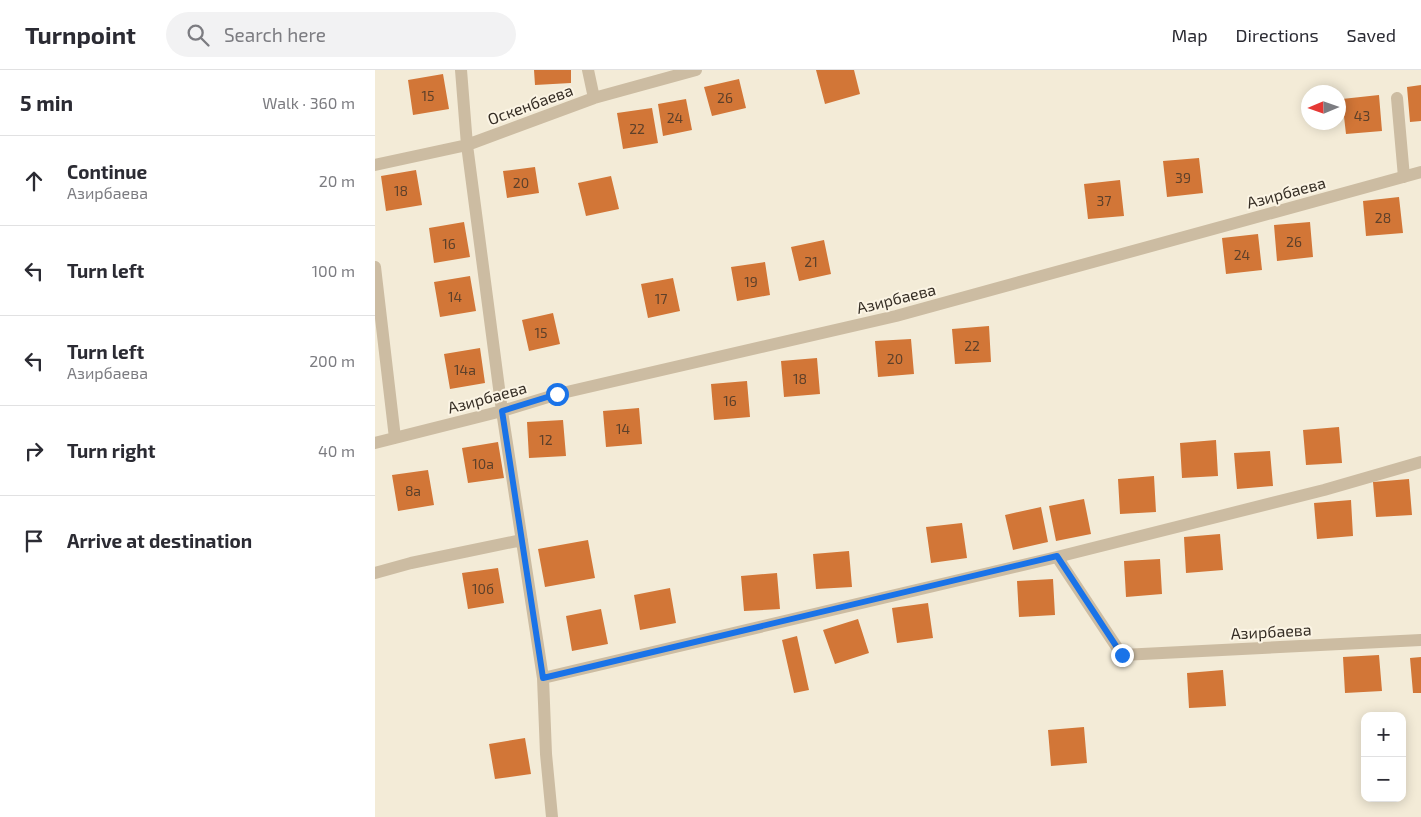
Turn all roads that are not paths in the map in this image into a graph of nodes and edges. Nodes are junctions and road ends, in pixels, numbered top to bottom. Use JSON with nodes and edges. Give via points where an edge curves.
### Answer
{"nodes":[{"id":1,"x":461,"y":70,"type":"edge"},
{"id":2,"x":588,"y":70,"type":"edge"},
{"id":3,"x":696,"y":70,"type":"edge"},
{"id":4,"x":593,"y":98,"type":"junction"},
{"id":5,"x":1397,"y":98,"type":"dead end"},
{"id":6,"x":467,"y":145,"type":"junction"},
{"id":7,"x":375,"y":165,"type":"edge"},
{"id":8,"x":1421,"y":172,"type":"edge"},
{"id":9,"x":1404,"y":177,"type":"junction"},
{"id":10,"x":375,"y":267,"type":"edge"},
{"id":11,"x":376,"y":292,"type":"edge"},
{"id":12,"x":502,"y":411,"type":"junction"},
{"id":13,"x":395,"y":438,"type":"junction"},
{"id":14,"x":375,"y":442,"type":"edge"},
{"id":15,"x":1421,"y":462,"type":"edge"},
{"id":16,"x":522,"y":540,"type":"junction"},
{"id":17,"x":1057,"y":556,"type":"junction"},
{"id":18,"x":375,"y":573,"type":"edge"},
{"id":19,"x":1421,"y":640,"type":"edge"},
{"id":20,"x":543,"y":678,"type":"junction"},
{"id":21,"x":552,"y":817,"type":"edge"}],
"edges":[{"from":1,"to":6,"type":"street"},
{"from":2,"to":4,"type":"street"},
{"from":3,"to":4,"type":"street","name":"Оскенбаева"},
{"from":4,"to":6,"type":"street","name":"Оскенбаева"},
{"from":5,"to":9,"type":"street"},
{"from":6,"to":7,"type":"street","name":"Оскенбаева"},
{"from":6,"to":12,"type":"street"},
{"from":8,"to":9,"type":"street","name":"Азирбаева"},
{"from":9,"to":12,"type":"street","name":"Азирбаева","via":[[896,316],[557,394]]},
{"from":10,"to":11,"type":"street"},
{"from":11,"to":13,"type":"street"},
{"from":12,"to":13,"type":"street","name":"Азирбаева"},
{"from":12,"to":16,"type":"street"},
{"from":13,"to":14,"type":"street","name":"Азирбаева"},
{"from":15,"to":17,"type":"street","via":[[1324,490]]},
{"from":16,"to":18,"type":"street"},
{"from":16,"to":20,"type":"street"},
{"from":17,"to":19,"type":"street","name":"Азирбаева","via":[[1122,655]]},
{"from":17,"to":20,"type":"street"},
{"from":20,"to":21,"type":"street"}]}
